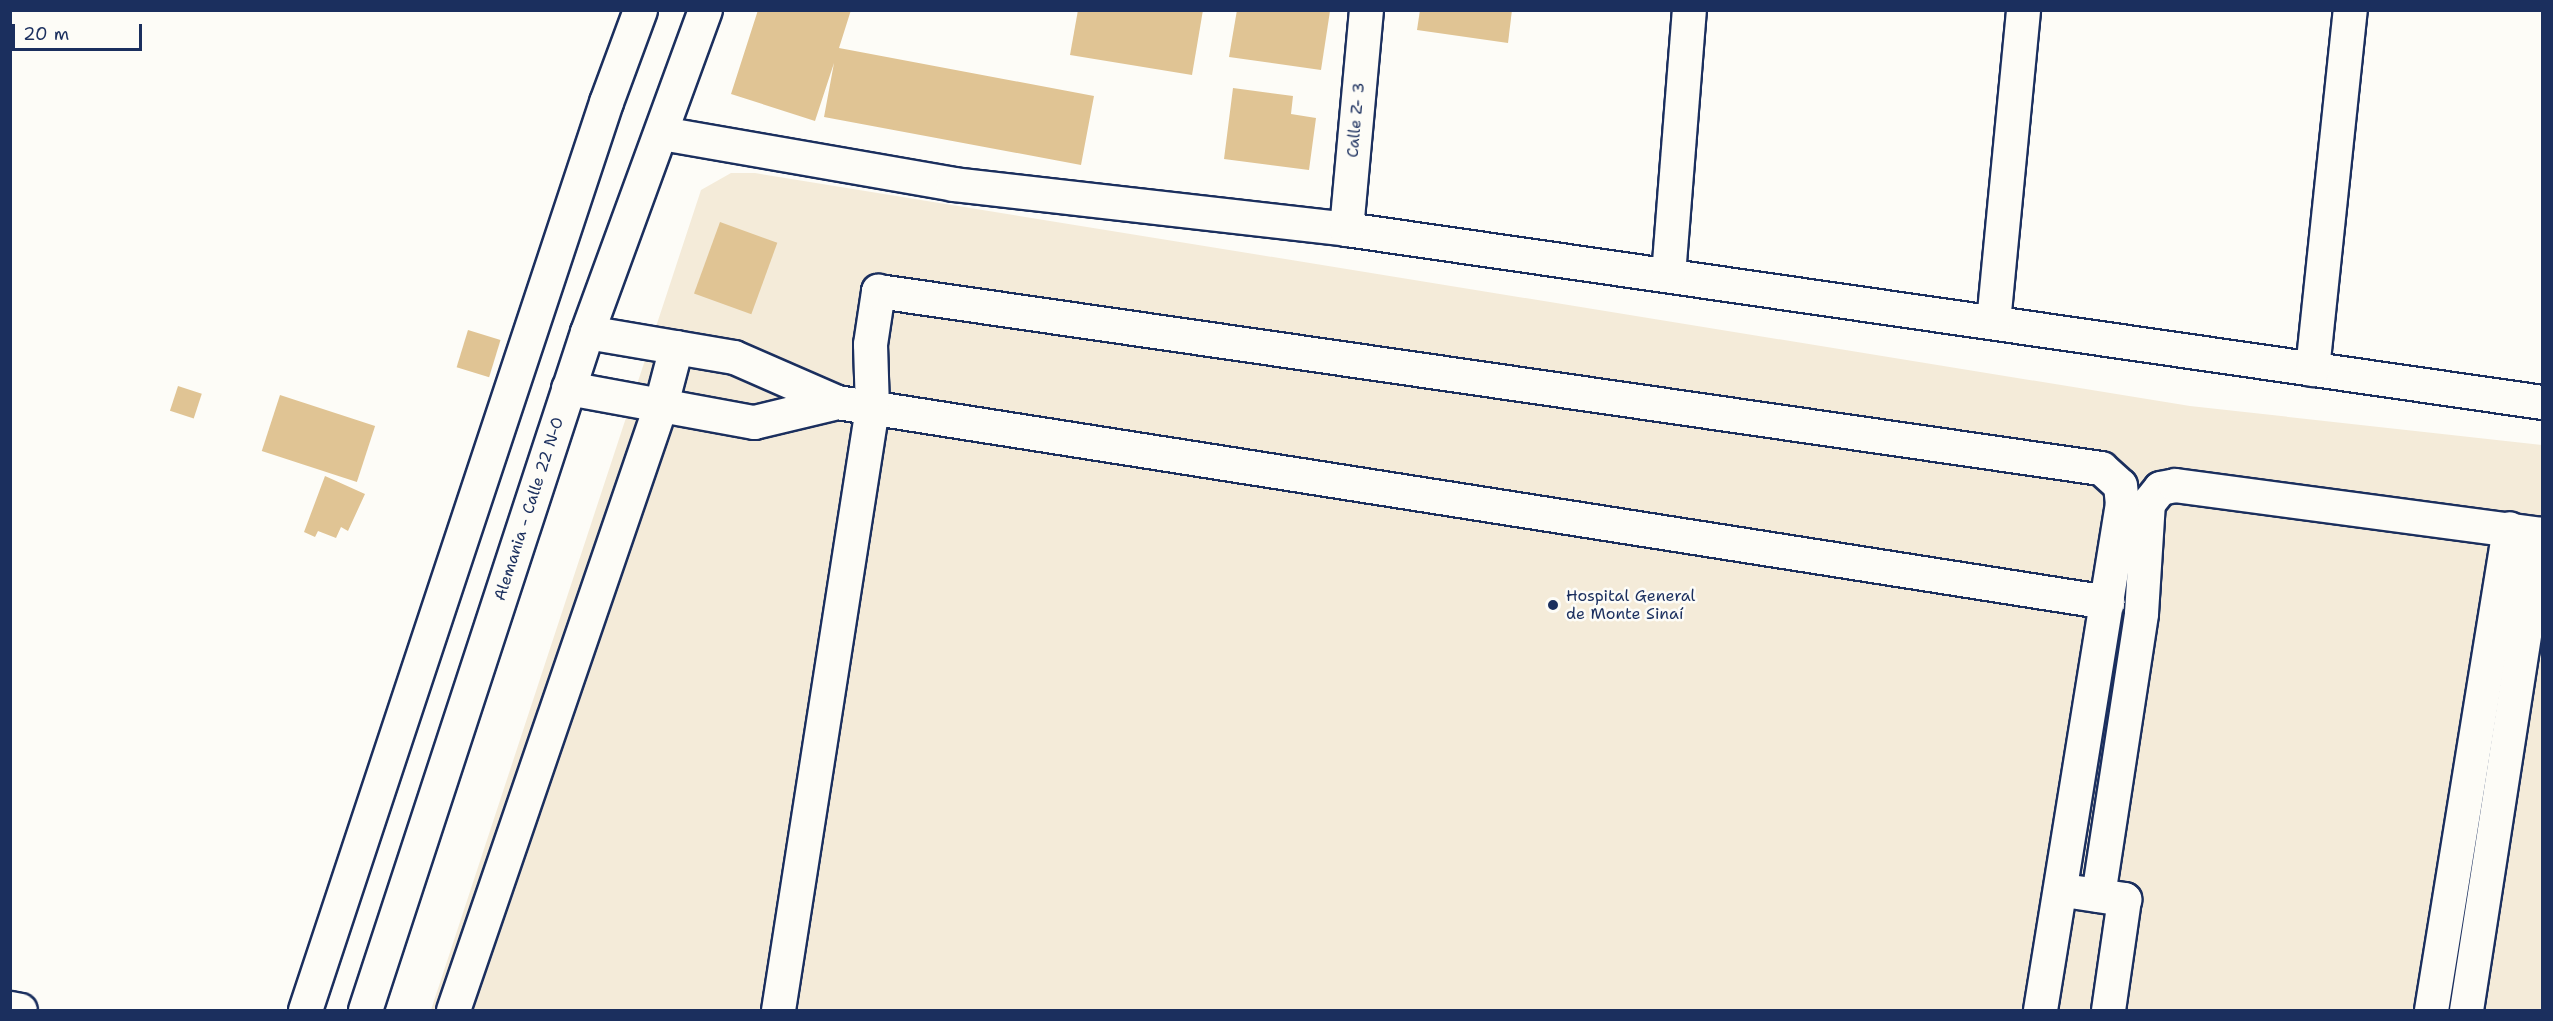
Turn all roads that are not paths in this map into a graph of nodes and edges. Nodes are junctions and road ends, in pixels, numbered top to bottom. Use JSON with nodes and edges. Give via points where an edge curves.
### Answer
{"nodes":[{"id":1,"x":640,"y":10,"type":"edge"},
{"id":2,"x":705,"y":10,"type":"edge"},
{"id":3,"x":1366,"y":10,"type":"edge"},
{"id":4,"x":1689,"y":10,"type":"edge"},
{"id":5,"x":2023,"y":10,"type":"edge"},
{"id":6,"x":2350,"y":10,"type":"edge"},
{"id":7,"x":662,"y":133,"type":"junction"},
{"id":8,"x":1346,"y":229,"type":"junction"},
{"id":9,"x":1668,"y":275,"type":"junction"},
{"id":10,"x":1994,"y":322,"type":"junction"},
{"id":11,"x":587,"y":332,"type":"junction"},
{"id":12,"x":676,"y":347,"type":"junction"},
{"id":13,"x":2312,"y":369,"type":"junction"},
{"id":14,"x":568,"y":388,"type":"junction"},
{"id":15,"x":837,"y":402,"type":"junction"},
{"id":16,"x":2542,"y":402,"type":"edge"},
{"id":17,"x":661,"y":404,"type":"junction"},
{"id":18,"x":872,"y":408,"type":"junction"},
{"id":19,"x":2509,"y":528,"type":"junction"},
{"id":20,"x":2541,"y":534,"type":"edge"},
{"id":21,"x":2107,"y":602,"type":"junction"},
{"id":22,"x":2059,"y":889,"type":"junction"},
{"id":23,"x":2098,"y":895,"type":"junction"},
{"id":24,"x":10,"y":1008,"type":"edge"},
{"id":25,"x":20,"y":1011,"type":"edge"},
{"id":26,"x":305,"y":1011,"type":"edge"},
{"id":27,"x":364,"y":1011,"type":"edge"},
{"id":28,"x":453,"y":1011,"type":"edge"},
{"id":29,"x":778,"y":1011,"type":"edge"},
{"id":30,"x":2040,"y":1011,"type":"edge"},
{"id":31,"x":2108,"y":1011,"type":"edge"},
{"id":32,"x":2432,"y":1011,"type":"edge"},
{"id":33,"x":2466,"y":1011,"type":"edge"}],
"edges":[{"from":1,"to":26,"type":"street"},
{"from":2,"to":7,"type":"street","name":"Alemania - Calle 22 N-O"},
{"from":3,"to":8,"type":"street","name":"Calle Z- 3"},
{"from":4,"to":9,"type":"street"},
{"from":5,"to":10,"type":"street"},
{"from":6,"to":13,"type":"street"},
{"from":7,"to":8,"type":"street","via":[[953,184]]},
{"from":7,"to":11,"type":"street","name":"Alemania - Calle 22 N-O"},
{"from":8,"to":9,"type":"street"},
{"from":9,"to":10,"type":"street"},
{"from":10,"to":13,"type":"street"},
{"from":11,"to":12,"type":"street"},
{"from":11,"to":14,"type":"street","name":"Alemania - Calle 22 N-O"},
{"from":12,"to":15,"type":"street","via":[[734,357]]},
{"from":12,"to":17,"type":"street"},
{"from":13,"to":16,"type":"street"},
{"from":14,"to":17,"type":"street"},
{"from":14,"to":27,"type":"street","name":"Alemania - Calle 22 N-O"},
{"from":15,"to":17,"type":"street","via":[[754,422]]},
{"from":15,"to":18,"type":"street"},
{"from":17,"to":28,"type":"street"},
{"from":18,"to":21,"type":"street"},
{"from":18,"to":21,"type":"street","via":[[870,344],[878,291],[2101,468],[2120,485],[2122,503]]},
{"from":18,"to":29,"type":"street"},
{"from":19,"to":20,"type":"street"},
{"from":19,"to":23,"type":"street","via":[[2175,485],[2160,488],[2148,502],[2141,613]]},
{"from":19,"to":32,"type":"street"},
{"from":20,"to":33,"type":"street"},
{"from":21,"to":22,"type":"street"},
{"from":22,"to":23,"type":"street"},
{"from":22,"to":30,"type":"street"},
{"from":23,"to":31,"type":"street","via":[[2124,899]]},
{"from":24,"to":25,"type":"street"}]}
